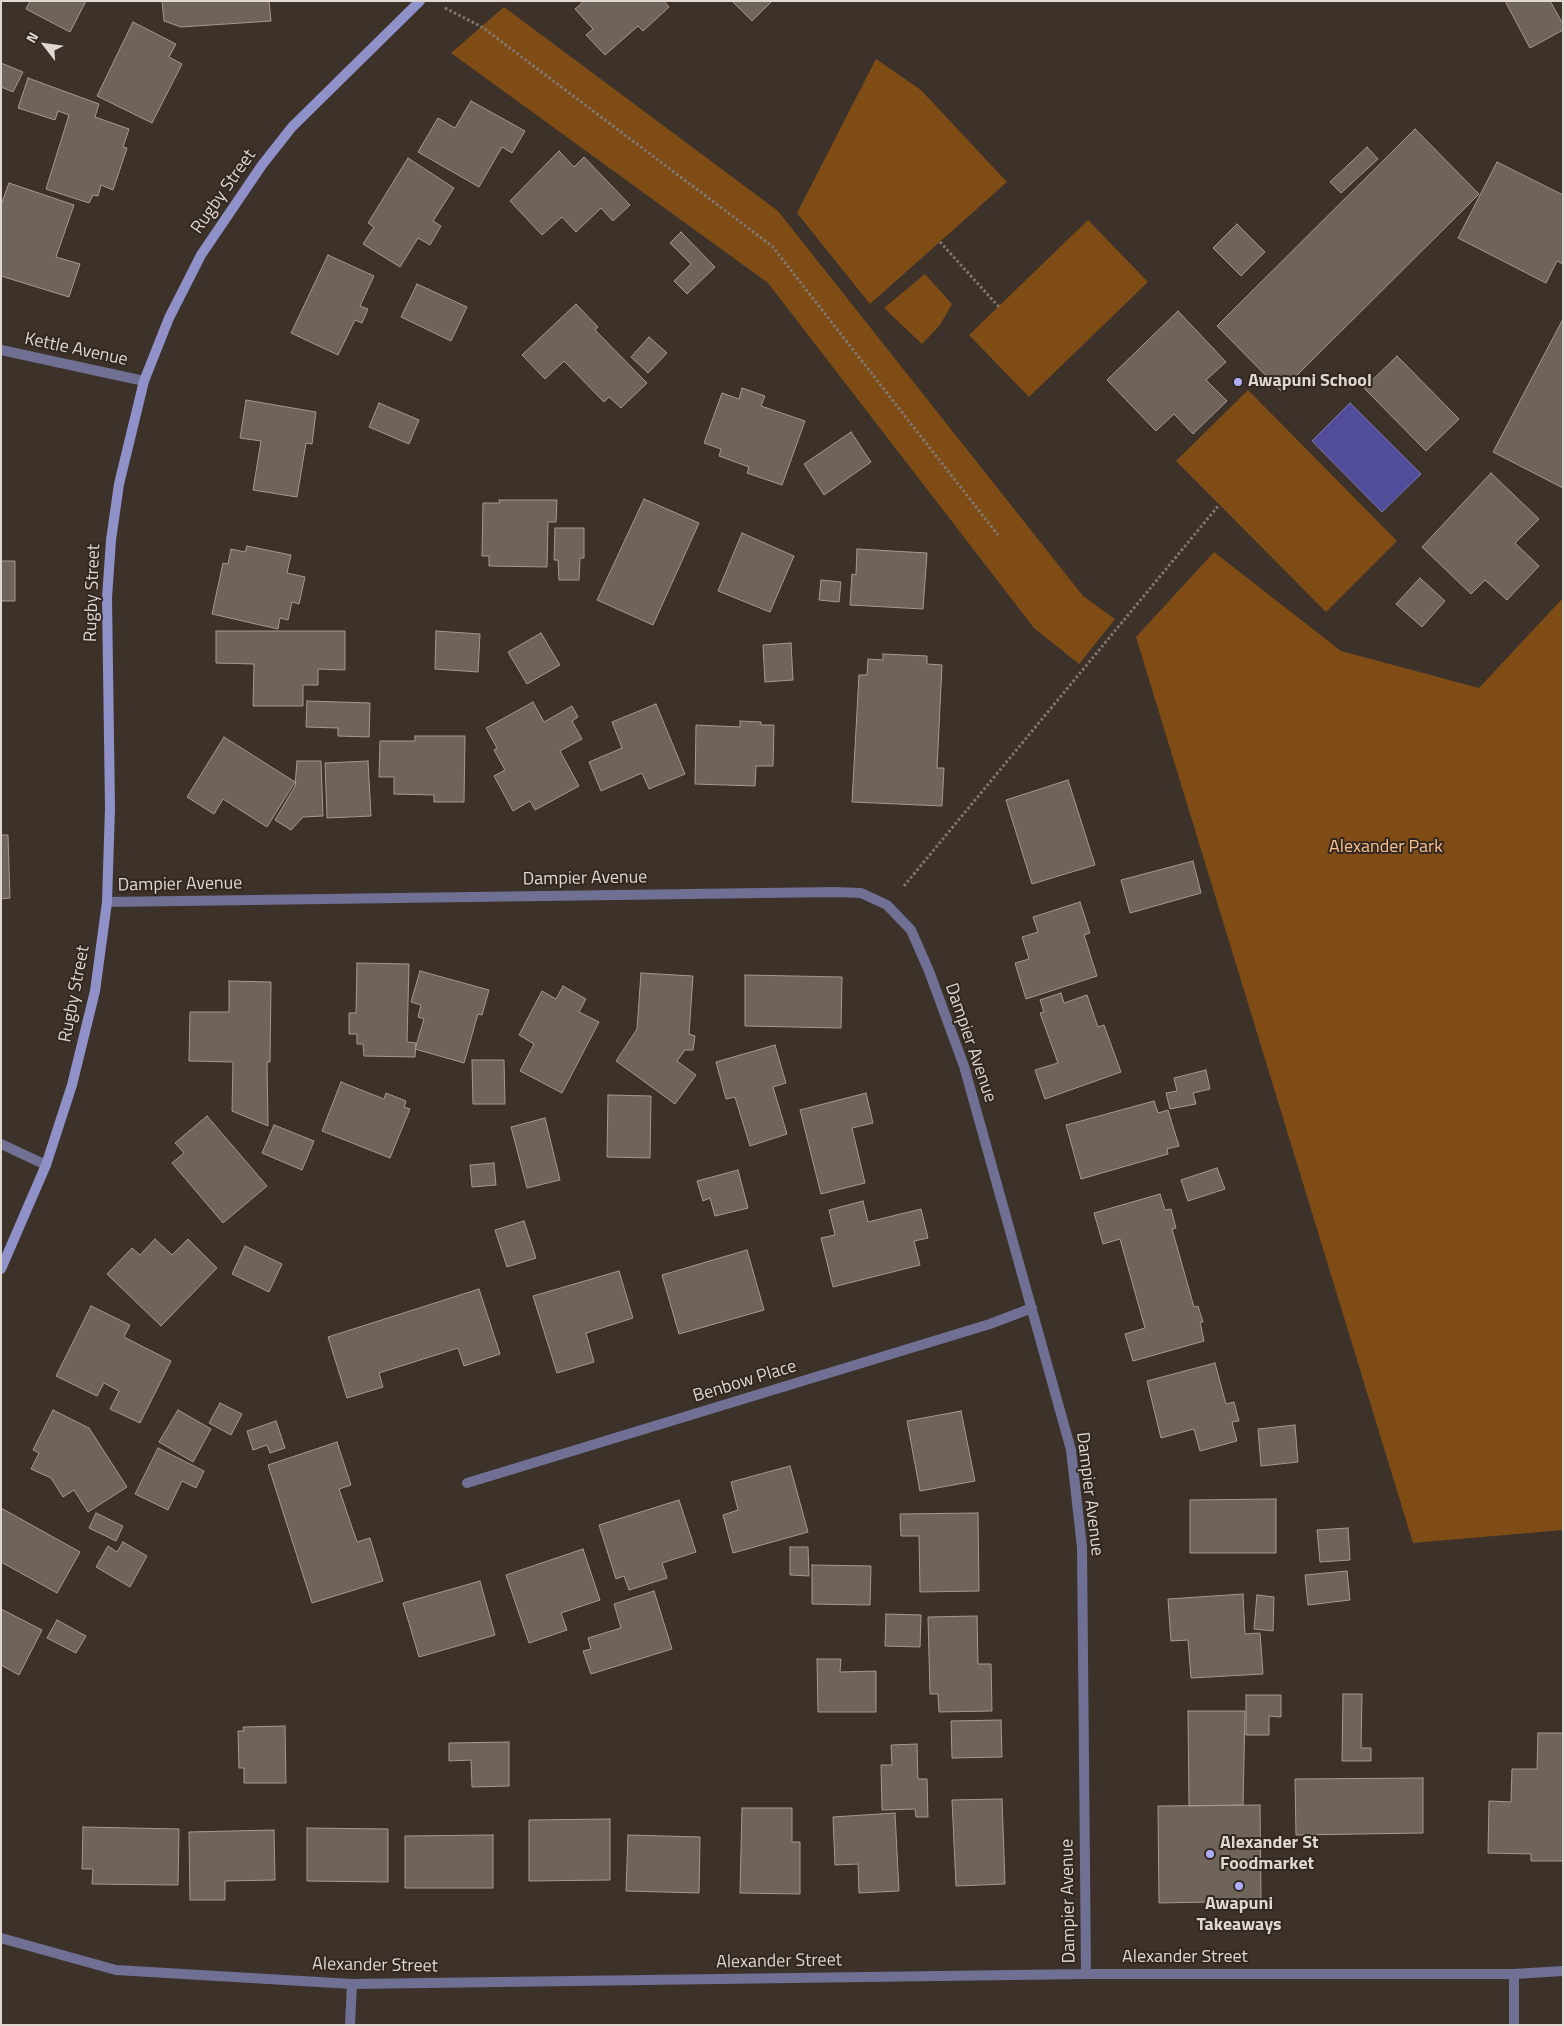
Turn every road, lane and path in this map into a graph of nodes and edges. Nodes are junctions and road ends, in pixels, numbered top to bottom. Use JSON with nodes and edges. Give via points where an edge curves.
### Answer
{"nodes":[{"id":1,"x":420,"y":1,"type":"edge"},
{"id":2,"x":438,"y":5,"type":"dead end"},
{"id":3,"x":940,"y":242,"type":"dead end"},
{"id":4,"x":999,"y":307,"type":"dead end"},
{"id":5,"x":1,"y":350,"type":"edge"},
{"id":6,"x":144,"y":381,"type":"junction"},
{"id":7,"x":1219,"y":505,"type":"dead end"},
{"id":8,"x":998,"y":535,"type":"dead end"},
{"id":9,"x":107,"y":902,"type":"junction"},
{"id":10,"x":887,"y":905,"type":"junction"},
{"id":11,"x":1,"y":1144,"type":"edge"},
{"id":12,"x":46,"y":1165,"type":"junction"},
{"id":13,"x":1,"y":1269,"type":"edge"},
{"id":14,"x":1032,"y":1308,"type":"junction"},
{"id":15,"x":467,"y":1483,"type":"dead end"},
{"id":16,"x":1,"y":1938,"type":"edge"},
{"id":17,"x":1563,"y":1971,"type":"edge"},
{"id":18,"x":1086,"y":1974,"type":"junction"},
{"id":19,"x":1514,"y":1974,"type":"junction"},
{"id":20,"x":352,"y":1984,"type":"junction"},
{"id":21,"x":350,"y":2025,"type":"edge"},
{"id":22,"x":1514,"y":2025,"type":"edge"}],
"edges":[{"from":1,"to":6,"type":"street","name":"Rugby Street","via":[[292,127],[262,165],[201,255],[169,318]]},
{"from":2,"to":8,"type":"path","via":[[482,27],[772,246]]},
{"from":3,"to":4,"type":"path"},
{"from":5,"to":6,"type":"street","name":"Kettle Avenue"},
{"from":6,"to":9,"type":"street","name":"Rugby Street","via":[[118,484],[110,550],[107,598],[110,808]]},
{"from":7,"to":10,"type":"path"},
{"from":9,"to":10,"type":"street","name":"Dampier Avenue","via":[[835,892],[861,893]]},
{"from":9,"to":12,"type":"street","name":"Rugby Street","via":[[94,991],[72,1085]]},
{"from":10,"to":14,"type":"street","name":"Dampier Avenue","via":[[911,930],[961,1057]]},
{"from":11,"to":12,"type":"street"},
{"from":12,"to":13,"type":"street","name":"Rugby Street"},
{"from":14,"to":15,"type":"street","name":"Benbow Place","via":[[990,1324]]},
{"from":14,"to":18,"type":"street","name":"Dampier Avenue","via":[[1071,1450],[1082,1547]]},
{"from":16,"to":20,"type":"street","name":"Alexander Street","via":[[116,1970]]},
{"from":17,"to":19,"type":"street","name":"Alexander Street"},
{"from":18,"to":19,"type":"street","name":"Alexander Street"},
{"from":18,"to":20,"type":"street","name":"Alexander Street"},
{"from":19,"to":22,"type":"street"},
{"from":20,"to":21,"type":"street"}]}
